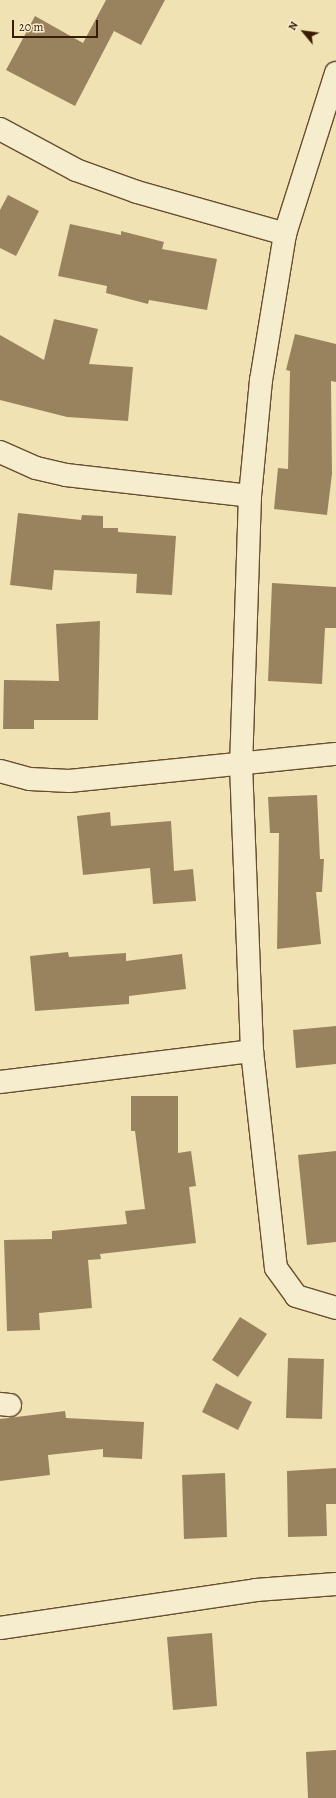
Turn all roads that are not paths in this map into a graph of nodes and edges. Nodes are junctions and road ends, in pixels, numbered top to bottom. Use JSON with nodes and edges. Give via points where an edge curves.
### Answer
{"nodes":[{"id":1,"x":336,"y":72,"type":"edge"},
{"id":2,"x":0,"y":129,"type":"edge"},
{"id":3,"x":285,"y":234,"type":"junction"},
{"id":4,"x":0,"y":452,"type":"edge"},
{"id":5,"x":250,"y":496,"type":"junction"},
{"id":6,"x":336,"y":754,"type":"edge"},
{"id":7,"x":241,"y":764,"type":"junction"},
{"id":8,"x":0,"y":771,"type":"edge"},
{"id":9,"x":252,"y":1051,"type":"junction"},
{"id":10,"x":0,"y":1082,"type":"edge"},
{"id":11,"x":336,"y":1308,"type":"edge"},
{"id":12,"x":336,"y":1584,"type":"edge"},
{"id":13,"x":0,"y":1628,"type":"edge"}],
"edges":[{"from":1,"to":3,"type":"street"},
{"from":2,"to":3,"type":"street","via":[[76,170],[137,192]]},
{"from":3,"to":5,"type":"street","via":[[261,380]]},
{"from":4,"to":5,"type":"street","via":[[36,468],[66,475]]},
{"from":5,"to":7,"type":"street"},
{"from":6,"to":7,"type":"street"},
{"from":7,"to":8,"type":"street","via":[[69,781],[30,779]]},
{"from":7,"to":9,"type":"street"},
{"from":9,"to":10,"type":"street"},
{"from":9,"to":11,"type":"street","via":[[276,1268],[296,1296]]},
{"from":12,"to":13,"type":"street","via":[[256,1590]]}]}
